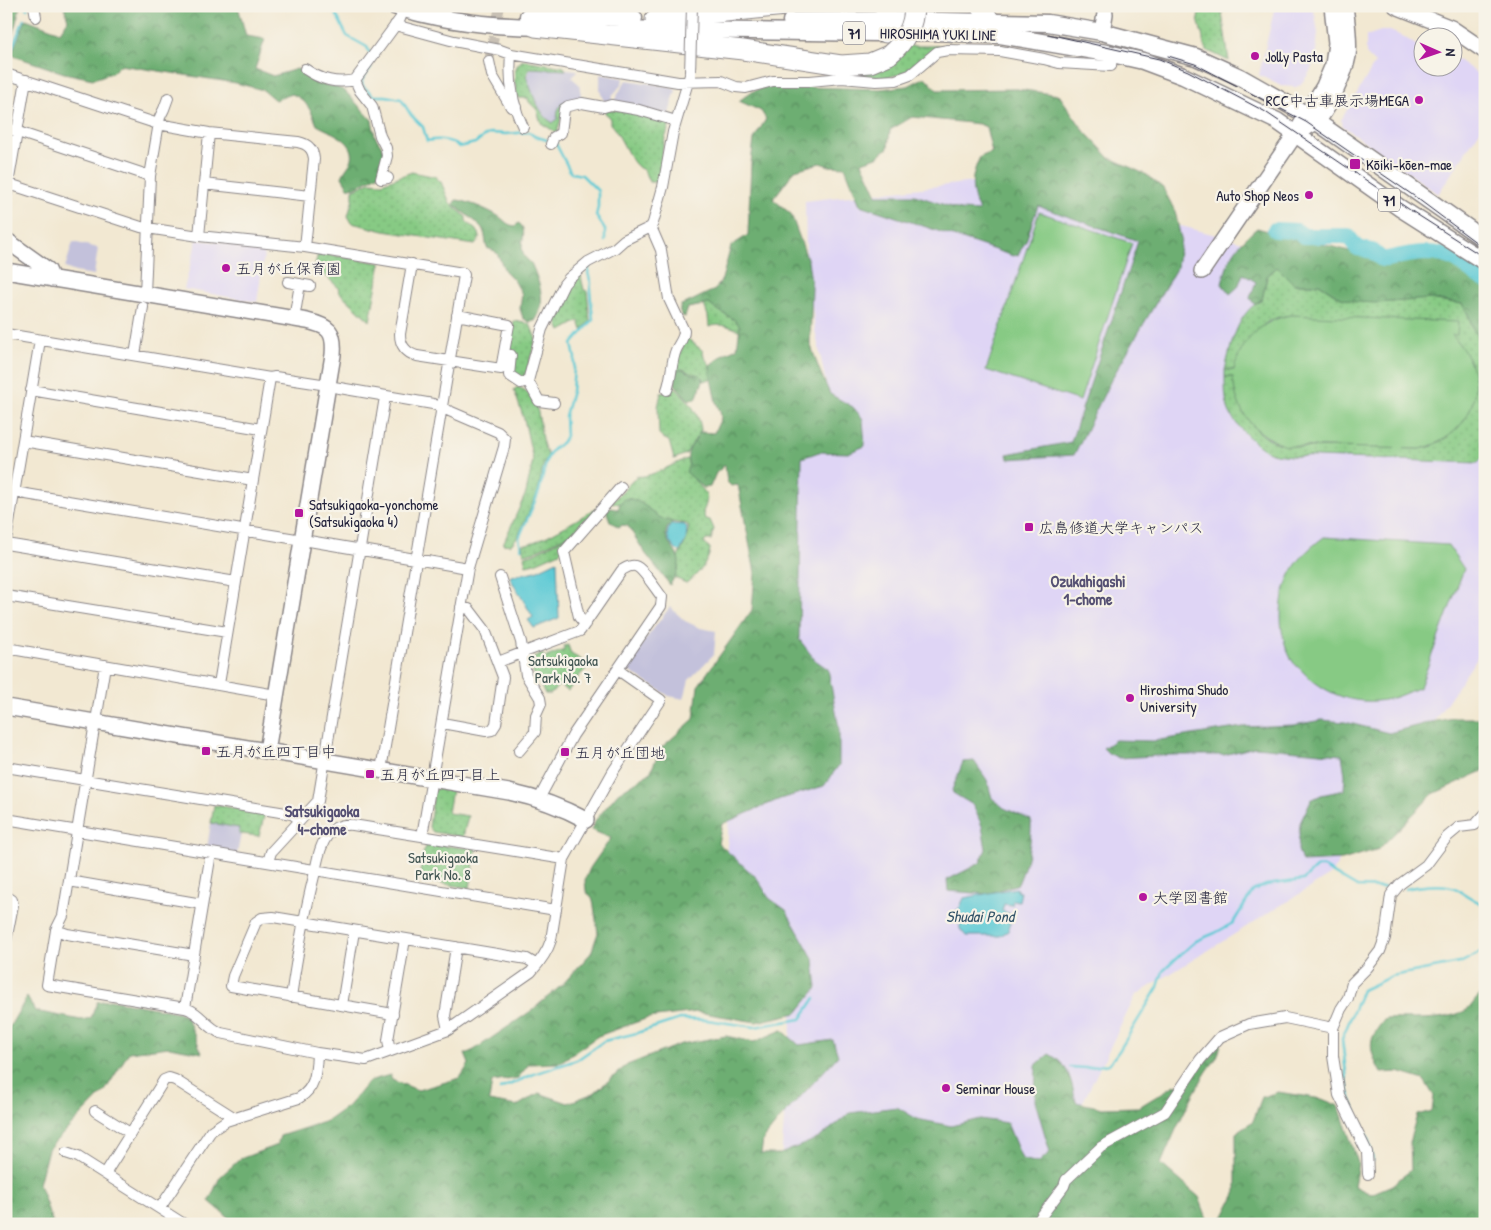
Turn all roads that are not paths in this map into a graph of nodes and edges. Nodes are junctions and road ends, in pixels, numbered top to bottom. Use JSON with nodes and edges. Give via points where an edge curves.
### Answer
{"nodes":[{"id":1,"x":34,"y":6,"type":"edge"},
{"id":2,"x":436,"y":6,"type":"edge"},
{"id":3,"x":692,"y":6,"type":"edge"},
{"id":4,"x":786,"y":6,"type":"edge"},
{"id":5,"x":914,"y":6,"type":"edge"},
{"id":6,"x":980,"y":6,"type":"edge"},
{"id":7,"x":1104,"y":6,"type":"edge"},
{"id":8,"x":1332,"y":6,"type":"edge"},
{"id":9,"x":1345,"y":6,"type":"edge"},
{"id":10,"x":1396,"y":6,"type":"edge"},
{"id":11,"x":399,"y":8,"type":"edge"},
{"id":12,"x":36,"y":17,"type":"dead end"},
{"id":13,"x":655,"y":19,"type":"junction"},
{"id":14,"x":886,"y":20,"type":"edge"},
{"id":15,"x":991,"y":22,"type":"junction"},
{"id":16,"x":395,"y":25,"type":"junction"},
{"id":17,"x":535,"y":27,"type":"junction"},
{"id":18,"x":1102,"y":32,"type":"junction"},
{"id":19,"x":1485,"y":51,"type":"edge"},
{"id":20,"x":511,"y":54,"type":"junction"},
{"id":21,"x":1112,"y":54,"type":"junction"},
{"id":22,"x":489,"y":61,"type":"tunnel mouth"},
{"id":23,"x":306,"y":69,"type":"dead end"},
{"id":24,"x":6,"y":74,"type":"edge"},
{"id":25,"x":690,"y":77,"type":"junction"},
{"id":26,"x":26,"y":80,"type":"junction"},
{"id":27,"x":355,"y":80,"type":"junction"},
{"id":28,"x":168,"y":98,"type":"dead end"},
{"id":29,"x":516,"y":107,"type":"junction"},
{"id":30,"x":1312,"y":118,"type":"junction"},
{"id":31,"x":676,"y":121,"type":"junction"},
{"id":32,"x":158,"y":124,"type":"junction"},
{"id":33,"x":523,"y":127,"type":"dead end"},
{"id":34,"x":6,"y":128,"type":"edge"},
{"id":35,"x":17,"y":132,"type":"junction"},
{"id":36,"x":209,"y":134,"type":"junction"},
{"id":37,"x":1296,"y":134,"type":"junction"},
{"id":38,"x":551,"y":144,"type":"dead end"},
{"id":39,"x":150,"y":176,"type":"junction"},
{"id":40,"x":388,"y":178,"type":"dead end"},
{"id":41,"x":7,"y":183,"type":"edge"},
{"id":42,"x":204,"y":184,"type":"junction"},
{"id":43,"x":6,"y":196,"type":"edge"},
{"id":44,"x":310,"y":196,"type":"junction"},
{"id":45,"x":651,"y":227,"type":"junction"},
{"id":46,"x":148,"y":228,"type":"junction"},
{"id":47,"x":199,"y":236,"type":"junction"},
{"id":48,"x":6,"y":240,"type":"edge"},
{"id":49,"x":1485,"y":240,"type":"edge"},
{"id":50,"x":305,"y":247,"type":"junction"},
{"id":51,"x":1485,"y":262,"type":"edge"},
{"id":52,"x":412,"y":264,"type":"junction"},
{"id":53,"x":6,"y":271,"type":"edge"},
{"id":54,"x":1202,"y":271,"type":"dead end"},
{"id":55,"x":52,"y":279,"type":"junction"},
{"id":56,"x":288,"y":282,"type":"dead end"},
{"id":57,"x":144,"y":300,"type":"junction"},
{"id":58,"x":456,"y":315,"type":"junction"},
{"id":59,"x":294,"y":319,"type":"junction"},
{"id":60,"x":6,"y":334,"type":"edge"},
{"id":61,"x":40,"y":340,"type":"junction"},
{"id":62,"x":504,"y":354,"type":"junction"},
{"id":63,"x":135,"y":355,"type":"junction"},
{"id":64,"x":449,"y":362,"type":"junction"},
{"id":65,"x":270,"y":378,"type":"junction"},
{"id":66,"x":528,"y":381,"type":"junction"},
{"id":67,"x":324,"y":385,"type":"junction"},
{"id":68,"x":31,"y":390,"type":"junction"},
{"id":69,"x":667,"y":390,"type":"dead end"},
{"id":70,"x":385,"y":396,"type":"junction"},
{"id":71,"x":554,"y":403,"type":"dead end"},
{"id":72,"x":441,"y":407,"type":"junction"},
{"id":73,"x":261,"y":429,"type":"junction"},
{"id":74,"x":23,"y":441,"type":"junction"},
{"id":75,"x":253,"y":480,"type":"junction"},
{"id":76,"x":621,"y":487,"type":"dead end"},
{"id":77,"x":14,"y":492,"type":"junction"},
{"id":78,"x":244,"y":531,"type":"junction"},
{"id":79,"x":306,"y":541,"type":"junction"},
{"id":80,"x":6,"y":542,"type":"edge"},
{"id":81,"x":360,"y":549,"type":"junction"},
{"id":82,"x":416,"y":559,"type":"junction"},
{"id":83,"x":468,"y":568,"type":"junction"},
{"id":84,"x":500,"y":577,"type":"dead end"},
{"id":85,"x":236,"y":582,"type":"junction"},
{"id":86,"x":6,"y":596,"type":"edge"},
{"id":87,"x":461,"y":608,"type":"junction"},
{"id":88,"x":585,"y":624,"type":"junction"},
{"id":89,"x":228,"y":632,"type":"junction"},
{"id":90,"x":6,"y":648,"type":"edge"},
{"id":91,"x":523,"y":653,"type":"junction"},
{"id":92,"x":498,"y":662,"type":"junction"},
{"id":93,"x":105,"y":665,"type":"junction"},
{"id":94,"x":618,"y":670,"type":"junction"},
{"id":95,"x":218,"y":684,"type":"junction"},
{"id":96,"x":270,"y":694,"type":"dead end"},
{"id":97,"x":6,"y":707,"type":"edge"},
{"id":98,"x":97,"y":715,"type":"dead end"},
{"id":99,"x":442,"y":723,"type":"junction"},
{"id":100,"x":94,"y":729,"type":"dead end"},
{"id":101,"x":518,"y":750,"type":"dead end"},
{"id":102,"x":267,"y":751,"type":"junction"},
{"id":103,"x":325,"y":760,"type":"junction"},
{"id":104,"x":6,"y":767,"type":"edge"},
{"id":105,"x":381,"y":770,"type":"junction"},
{"id":106,"x":432,"y":778,"type":"junction"},
{"id":107,"x":86,"y":780,"type":"junction"},
{"id":108,"x":539,"y":799,"type":"junction"},
{"id":109,"x":1485,"y":814,"type":"edge"},
{"id":110,"x":6,"y":819,"type":"edge"},
{"id":111,"x":300,"y":820,"type":"junction"},
{"id":112,"x":586,"y":820,"type":"junction"},
{"id":113,"x":77,"y":831,"type":"junction"},
{"id":114,"x":422,"y":836,"type":"junction"},
{"id":115,"x":211,"y":853,"type":"junction"},
{"id":116,"x":564,"y":860,"type":"junction"},
{"id":117,"x":268,"y":862,"type":"junction"},
{"id":118,"x":316,"y":870,"type":"junction"},
{"id":119,"x":69,"y":881,"type":"junction"},
{"id":120,"x":6,"y":896,"type":"edge"},
{"id":121,"x":202,"y":904,"type":"junction"},
{"id":122,"x":556,"y":910,"type":"junction"},
{"id":123,"x":302,"y":922,"type":"junction"},
{"id":124,"x":56,"y":930,"type":"junction"},
{"id":125,"x":354,"y":930,"type":"junction"},
{"id":126,"x":405,"y":939,"type":"junction"},
{"id":127,"x":6,"y":941,"type":"edge"},
{"id":128,"x":456,"y":947,"type":"junction"},
{"id":129,"x":194,"y":955,"type":"junction"},
{"id":130,"x":536,"y":965,"type":"junction"},
{"id":131,"x":291,"y":997,"type":"junction"},
{"id":132,"x":342,"y":1005,"type":"junction"},
{"id":133,"x":185,"y":1008,"type":"junction"},
{"id":134,"x":392,"y":1014,"type":"junction"},
{"id":135,"x":1333,"y":1028,"type":"junction"},
{"id":136,"x":448,"y":1030,"type":"junction"},
{"id":137,"x":390,"y":1051,"type":"junction"},
{"id":138,"x":318,"y":1053,"type":"junction"},
{"id":139,"x":95,"y":1111,"type":"dead end"},
{"id":140,"x":235,"y":1118,"type":"junction"},
{"id":141,"x":130,"y":1133,"type":"junction"},
{"id":142,"x":66,"y":1153,"type":"dead end"},
{"id":143,"x":105,"y":1174,"type":"junction"},
{"id":144,"x":1368,"y":1174,"type":"dead end"},
{"id":145,"x":160,"y":1208,"type":"junction"},
{"id":146,"x":1040,"y":1218,"type":"dead end"},
{"id":147,"x":184,"y":1224,"type":"edge"}],
"edges":[{"from":1,"to":12,"type":"street"},
{"from":2,"to":13,"type":"main road","name":"HIROSHIMA YUKI LINE","number":"71","via":[[499,15]]},
{"from":3,"to":25,"type":"street","bridge":true},
{"from":4,"to":13,"type":"highway"},
{"from":5,"to":17,"type":"highway","bridge":true,"via":[[910,31],[889,55],[870,63],[841,65],[743,50]]},
{"from":6,"to":15,"type":"highway"},
{"from":7,"to":18,"type":"street"},
{"from":8,"to":30,"type":"street","via":[[1336,43],[1333,64]]},
{"from":9,"to":30,"type":"street","via":[[1348,56],[1342,77],[1335,93]]},
{"from":10,"to":19,"type":"street","via":[[1451,28]]},
{"from":11,"to":16,"type":"street","via":[[400,19]]},
{"from":11,"to":17,"type":"main road","name":"HIROSHIMA YUKI LINE","number":"71","via":[[469,23]]},
{"from":13,"to":14,"type":"main road","name":"HIROSHIMA YUKI LINE","number":"71"},
{"from":14,"to":15,"type":"main road","name":"HIROSHIMA YUKI LINE","number":"71"},
{"from":14,"to":17,"type":"main road","name":"HIROSHIMA YUKI LINE","number":"71"},
{"from":14,"to":21,"type":"main road","name":"HIROSHIMA YUKI LINE","number":"71"},
{"from":15,"to":18,"type":"main road","name":"HIROSHIMA YUKI LINE","number":"71","via":[[1048,23]]},
{"from":16,"to":20,"type":"street"},
{"from":16,"to":27,"type":"street"},
{"from":18,"to":30,"type":"main road","name":"HIROSHIMA YUKI LINE","number":"71","via":[[1196,57],[1240,77]]},
{"from":20,"to":25,"type":"street","via":[[678,82]]},
{"from":20,"to":29,"type":"street","via":[[509,73]]},
{"from":21,"to":25,"type":"street","via":[[1111,66],[1059,63],[1000,51],[948,50],[938,52],[906,77],[886,81],[842,78],[773,81],[746,88]]},
{"from":21,"to":37,"type":"main road","name":"HIROSHIMA YUKI LINE","number":"71","via":[[1183,76],[1277,121]]},
{"from":22,"to":29,"type":"street","via":[[492,75],[511,107]]},
{"from":23,"to":27,"type":"street","via":[[328,81]]},
{"from":24,"to":26,"type":"street"},
{"from":25,"to":31,"type":"street"},
{"from":26,"to":32,"type":"street"},
{"from":26,"to":35,"type":"street"},
{"from":27,"to":40,"type":"street","via":[[372,106],[387,153],[381,179]]},
{"from":28,"to":32,"type":"street"},
{"from":29,"to":33,"type":"street"},
{"from":30,"to":37,"type":"street"},
{"from":30,"to":49,"type":"main road","name":"HIROSHIMA YUKI LINE","number":"71"},
{"from":31,"to":38,"type":"street","via":[[611,105],[576,104],[564,109],[561,133]]},
{"from":31,"to":45,"type":"street","via":[[658,210]]},
{"from":32,"to":36,"type":"street"},
{"from":32,"to":39,"type":"street"},
{"from":34,"to":35,"type":"street"},
{"from":35,"to":39,"type":"street"},
{"from":35,"to":41,"type":"street"},
{"from":36,"to":42,"type":"street"},
{"from":36,"to":44,"type":"street","via":[[298,142],[308,146],[314,160]]},
{"from":37,"to":51,"type":"main road","name":"HIROSHIMA YUKI LINE","number":"71","via":[[1400,208]]},
{"from":37,"to":54,"type":"street"},
{"from":39,"to":46,"type":"street"},
{"from":41,"to":43,"type":"street"},
{"from":41,"to":46,"type":"street"},
{"from":42,"to":44,"type":"street"},
{"from":42,"to":47,"type":"street"},
{"from":44,"to":50,"type":"street"},
{"from":45,"to":66,"type":"street","via":[[588,262],[564,284],[542,329]]},
{"from":45,"to":69,"type":"street","via":[[661,250],[669,298],[684,334],[675,352]]},
{"from":46,"to":47,"type":"street"},
{"from":46,"to":57,"type":"street"},
{"from":47,"to":50,"type":"street"},
{"from":48,"to":55,"type":"street","via":[[48,270]]},
{"from":50,"to":52,"type":"street"},
{"from":52,"to":58,"type":"street","via":[[463,273]]},
{"from":52,"to":64,"type":"street","via":[[400,329],[401,342],[404,349],[414,356]]},
{"from":53,"to":55,"type":"street"},
{"from":55,"to":57,"type":"street"},
{"from":56,"to":59,"type":"street","via":[[305,285]]},
{"from":57,"to":59,"type":"street"},
{"from":57,"to":63,"type":"street"},
{"from":58,"to":62,"type":"street","via":[[509,325]]},
{"from":58,"to":64,"type":"street"},
{"from":59,"to":67,"type":"street","via":[[321,325],[331,333],[334,348]]},
{"from":60,"to":61,"type":"street"},
{"from":61,"to":63,"type":"street"},
{"from":61,"to":68,"type":"street"},
{"from":62,"to":64,"type":"street","via":[[501,369]]},
{"from":62,"to":66,"type":"street","via":[[511,356],[509,375],[521,383]]},
{"from":63,"to":65,"type":"street"},
{"from":64,"to":72,"type":"street"},
{"from":65,"to":67,"type":"street"},
{"from":65,"to":73,"type":"street"},
{"from":66,"to":71,"type":"street","via":[[539,400]]},
{"from":67,"to":70,"type":"street"},
{"from":67,"to":79,"type":"street"},
{"from":68,"to":73,"type":"street"},
{"from":68,"to":74,"type":"street"},
{"from":70,"to":72,"type":"street"},
{"from":70,"to":81,"type":"street"},
{"from":72,"to":82,"type":"street"},
{"from":72,"to":83,"type":"street","via":[[498,432],[505,439]]},
{"from":73,"to":75,"type":"street"},
{"from":74,"to":75,"type":"street"},
{"from":74,"to":77,"type":"street"},
{"from":75,"to":78,"type":"street"},
{"from":76,"to":88,"type":"street","via":[[564,552],[579,617]]},
{"from":77,"to":78,"type":"street"},
{"from":77,"to":80,"type":"street"},
{"from":78,"to":79,"type":"street"},
{"from":78,"to":85,"type":"street"},
{"from":79,"to":81,"type":"street"},
{"from":79,"to":102,"type":"street"},
{"from":80,"to":85,"type":"street"},
{"from":81,"to":82,"type":"street"},
{"from":81,"to":103,"type":"street"},
{"from":82,"to":83,"type":"street"},
{"from":82,"to":105,"type":"street"},
{"from":83,"to":87,"type":"street"},
{"from":84,"to":91,"type":"street"},
{"from":85,"to":89,"type":"street"},
{"from":86,"to":89,"type":"street"},
{"from":87,"to":92,"type":"street","via":[[469,609],[484,627]]},
{"from":87,"to":99,"type":"street"},
{"from":88,"to":91,"type":"street","via":[[580,631]]},
{"from":88,"to":94,"type":"street","via":[[622,570],[635,566],[640,569],[662,598],[661,606]]},
{"from":89,"to":95,"type":"street"},
{"from":90,"to":93,"type":"street"},
{"from":91,"to":92,"type":"street"},
{"from":91,"to":101,"type":"street","via":[[526,675],[541,704],[536,715],[535,732]]},
{"from":92,"to":99,"type":"street","via":[[504,679],[495,728],[486,731]]},
{"from":93,"to":95,"type":"street"},
{"from":93,"to":98,"type":"street"},
{"from":94,"to":108,"type":"street","via":[[573,735]]},
{"from":94,"to":112,"type":"street","via":[[661,700],[614,770]]},
{"from":95,"to":96,"type":"street"},
{"from":97,"to":102,"type":"street"},
{"from":99,"to":106,"type":"street"},
{"from":100,"to":107,"type":"street"},
{"from":102,"to":103,"type":"street"},
{"from":103,"to":105,"type":"street"},
{"from":103,"to":111,"type":"street","via":[[318,801]]},
{"from":104,"to":107,"type":"street"},
{"from":105,"to":106,"type":"street"},
{"from":106,"to":108,"type":"street"},
{"from":106,"to":114,"type":"street"},
{"from":107,"to":111,"type":"street","via":[[292,814]]},
{"from":107,"to":113,"type":"street"},
{"from":108,"to":112,"type":"street"},
{"from":109,"to":135,"type":"street","via":[[1475,825],[1459,826],[1426,865],[1391,895],[1380,951],[1352,983]]},
{"from":110,"to":113,"type":"street"},
{"from":111,"to":117,"type":"street","via":[[272,852]]},
{"from":112,"to":116,"type":"street"},
{"from":113,"to":115,"type":"street"},
{"from":113,"to":119,"type":"street"},
{"from":114,"to":116,"type":"street"},
{"from":114,"to":118,"type":"street","via":[[342,825],[327,835]]},
{"from":115,"to":117,"type":"street"},
{"from":115,"to":121,"type":"street"},
{"from":116,"to":122,"type":"street"},
{"from":117,"to":118,"type":"street"},
{"from":118,"to":122,"type":"street"},
{"from":118,"to":123,"type":"street"},
{"from":119,"to":121,"type":"street"},
{"from":119,"to":124,"type":"street","via":[[63,916]]},
{"from":120,"to":127,"type":"street","via":[[13,905]]},
{"from":121,"to":129,"type":"street"},
{"from":122,"to":130,"type":"street","via":[[550,946]]},
{"from":123,"to":125,"type":"street"},
{"from":123,"to":131,"type":"street"},
{"from":123,"to":131,"type":"street","via":[[270,917],[258,920],[230,986]]},
{"from":124,"to":129,"type":"street"},
{"from":124,"to":133,"type":"street","via":[[47,985]]},
{"from":125,"to":126,"type":"street"},
{"from":125,"to":132,"type":"street"},
{"from":126,"to":128,"type":"street"},
{"from":126,"to":134,"type":"street"},
{"from":128,"to":130,"type":"street","via":[[527,959]]},
{"from":128,"to":136,"type":"street","via":[[445,1016]]},
{"from":129,"to":133,"type":"street"},
{"from":130,"to":136,"type":"street","via":[[531,972]]},
{"from":131,"to":132,"type":"street"},
{"from":132,"to":134,"type":"street"},
{"from":133,"to":138,"type":"street","via":[[194,1011],[221,1033]]},
{"from":134,"to":137,"type":"street","via":[[388,1040]]},
{"from":135,"to":144,"type":"street","via":[[1339,1095],[1367,1152]]},
{"from":135,"to":146,"type":"street","via":[[1285,1018],[1249,1024],[1220,1037],[1200,1060],[1165,1112],[1101,1147],[1066,1180]]},
{"from":136,"to":137,"type":"street"},
{"from":137,"to":138,"type":"street","via":[[366,1060]]},
{"from":138,"to":140,"type":"street","via":[[315,1080],[302,1096]]},
{"from":139,"to":141,"type":"street"},
{"from":140,"to":141,"type":"street","via":[[174,1080],[167,1079]]},
{"from":140,"to":145,"type":"street","via":[[219,1125],[204,1138]]},
{"from":141,"to":143,"type":"street"},
{"from":142,"to":143,"type":"street"},
{"from":143,"to":145,"type":"street"},
{"from":145,"to":147,"type":"street"}]}
